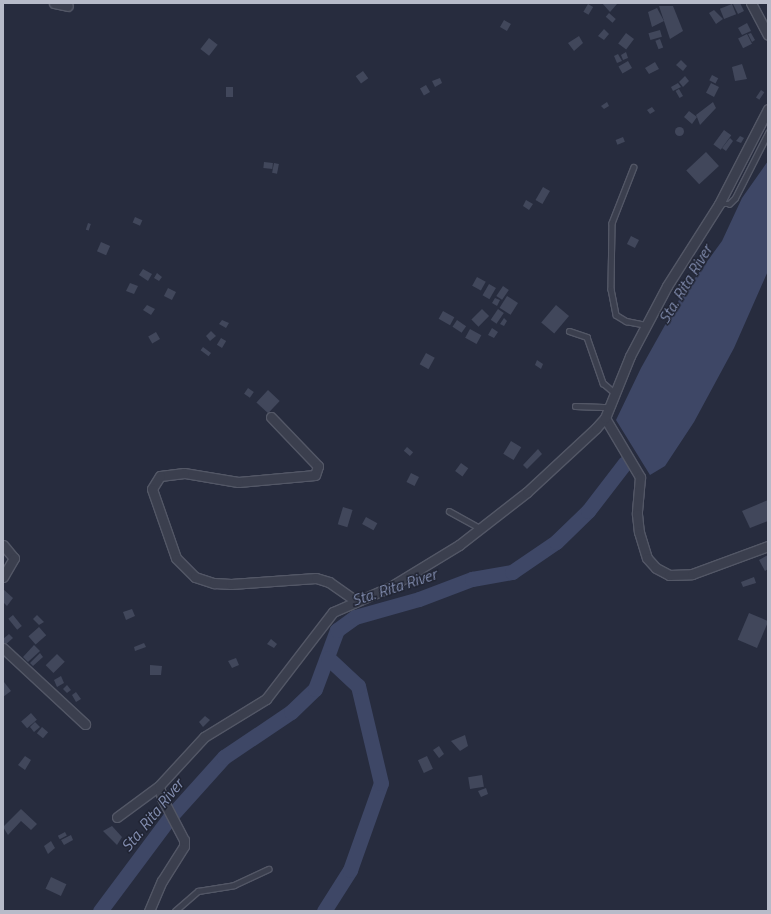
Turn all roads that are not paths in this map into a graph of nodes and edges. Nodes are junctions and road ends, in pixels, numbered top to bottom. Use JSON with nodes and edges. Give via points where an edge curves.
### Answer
{"nodes":[{"id":1,"x":54,"y":3,"type":"edge"},
{"id":2,"x":751,"y":3,"type":"edge"},
{"id":3,"x":68,"y":6,"type":"dead end"},
{"id":4,"x":768,"y":35,"type":"edge"},
{"id":5,"x":768,"y":109,"type":"edge"},
{"id":6,"x":768,"y":133,"type":"edge"},
{"id":7,"x":634,"y":167,"type":"dead end"},
{"id":8,"x":719,"y":204,"type":"junction"},
{"id":9,"x":647,"y":325,"type":"junction"},
{"id":10,"x":569,"y":331,"type":"dead end"},
{"id":11,"x":615,"y":394,"type":"junction"},
{"id":12,"x":575,"y":406,"type":"dead end"},
{"id":13,"x":610,"y":407,"type":"junction"},
{"id":14,"x":271,"y":417,"type":"dead end"},
{"id":15,"x":605,"y":418,"type":"junction"},
{"id":16,"x":449,"y":511,"type":"dead end"},
{"id":17,"x":480,"y":528,"type":"junction"},
{"id":18,"x":3,"y":545,"type":"edge"},
{"id":19,"x":768,"y":546,"type":"edge"},
{"id":20,"x":3,"y":577,"type":"edge"},
{"id":21,"x":355,"y":600,"type":"junction"},
{"id":22,"x":3,"y":648,"type":"edge"},
{"id":23,"x":85,"y":724,"type":"dead end"},
{"id":24,"x":159,"y":786,"type":"junction"},
{"id":25,"x":117,"y":817,"type":"dead end"},
{"id":26,"x":269,"y":869,"type":"dead end"},
{"id":27,"x":149,"y":911,"type":"edge"},
{"id":28,"x":175,"y":911,"type":"edge"}],
"edges":[{"from":1,"to":3,"type":"street"},
{"from":2,"to":4,"type":"street"},
{"from":5,"to":8,"type":"street"},
{"from":6,"to":8,"type":"lane","via":[[735,198],[729,204]]},
{"from":7,"to":9,"type":"lane","via":[[612,223],[612,295],[616,316],[626,321]]},
{"from":8,"to":9,"type":"street","via":[[667,286]]},
{"from":9,"to":11,"type":"street"},
{"from":10,"to":11,"type":"lane","via":[[587,337],[603,383]]},
{"from":11,"to":13,"type":"street"},
{"from":12,"to":13,"type":"lane"},
{"from":13,"to":15,"type":"street"},
{"from":14,"to":21,"type":"street","via":[[318,466],[315,475],[238,482],[184,473],[160,476],[152,489],[176,558],[195,577],[214,582],[230,584],[316,578],[329,582]]},
{"from":15,"to":17,"type":"street","via":[[527,492]]},
{"from":15,"to":19,"type":"street","via":[[640,477],[637,514],[639,532],[647,558],[656,568],[670,574],[692,574]]},
{"from":16,"to":17,"type":"lane"},
{"from":17,"to":21,"type":"street","via":[[459,545],[390,587]]},
{"from":18,"to":20,"type":"street","via":[[14,558]]},
{"from":21,"to":24,"type":"street","via":[[333,612],[266,698],[204,737]]},
{"from":22,"to":23,"type":"street"},
{"from":24,"to":25,"type":"street"},
{"from":24,"to":27,"type":"street","via":[[162,798],[184,840],[184,846],[162,881]]},
{"from":26,"to":28,"type":"lane","via":[[234,885],[198,891]]}]}
